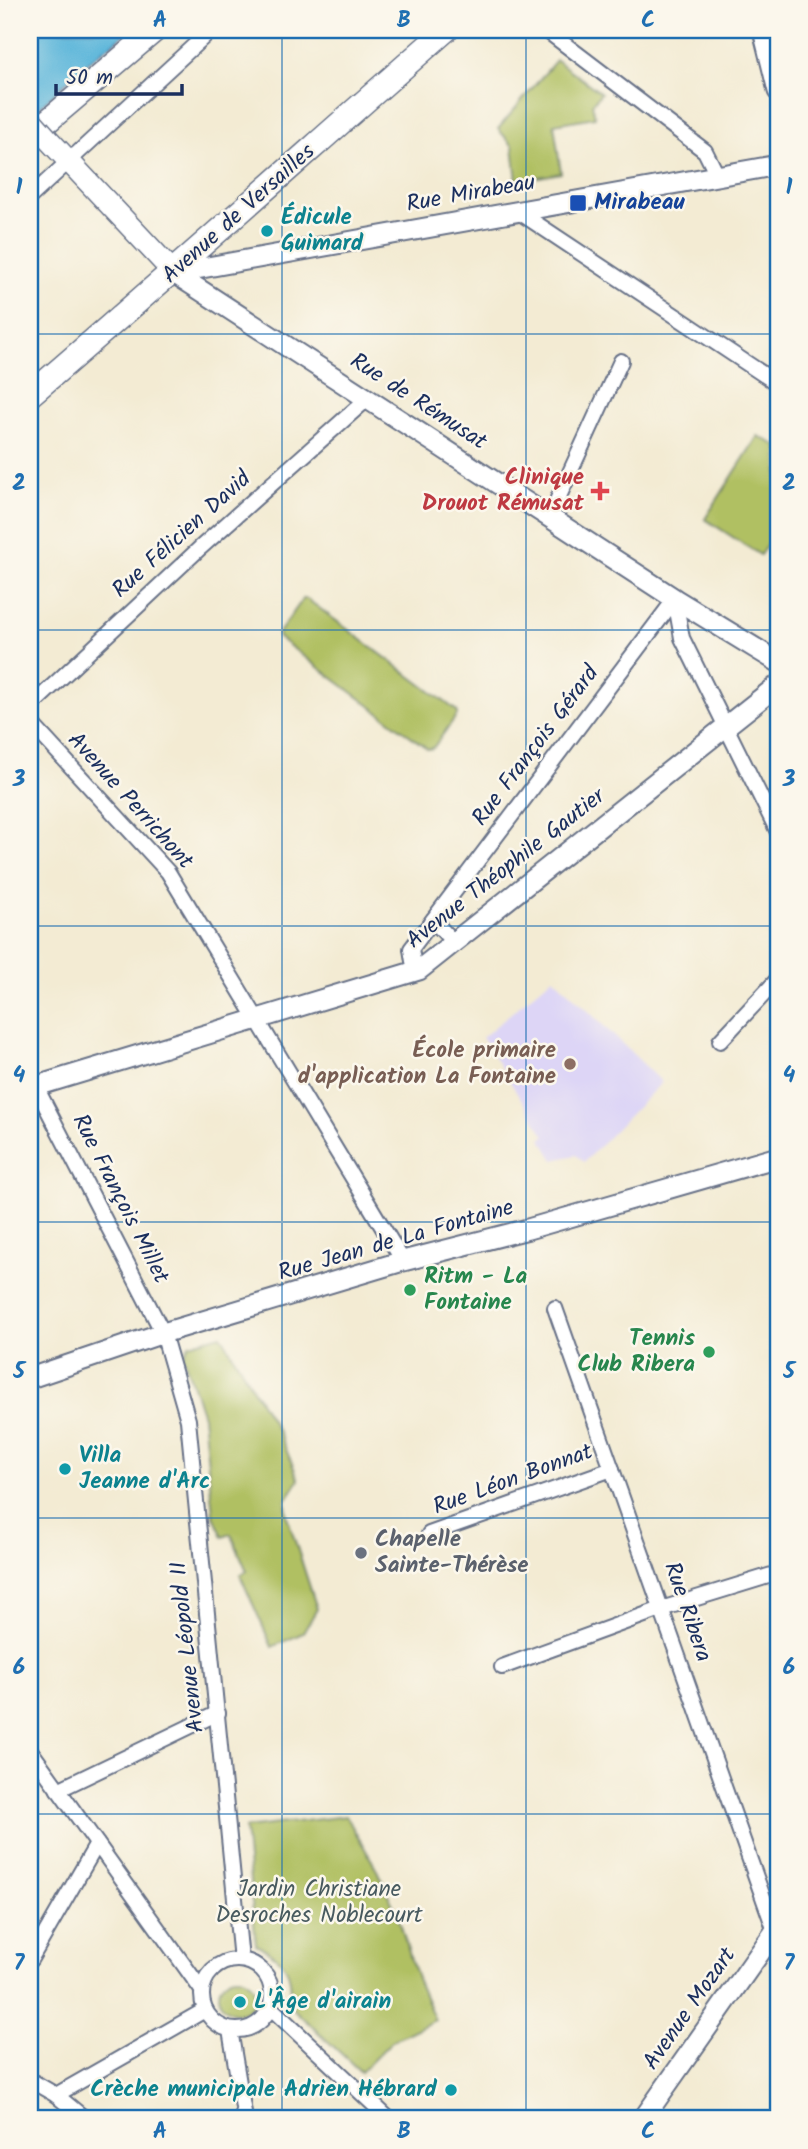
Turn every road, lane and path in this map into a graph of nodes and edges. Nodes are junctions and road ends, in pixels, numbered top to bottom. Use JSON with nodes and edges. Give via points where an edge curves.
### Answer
{"nodes":[{"id":1,"x":155,"y":30,"type":"edge"},
{"id":2,"x":211,"y":30,"type":"edge"},
{"id":3,"x":446,"y":30,"type":"edge"},
{"id":4,"x":546,"y":30,"type":"edge"},
{"id":5,"x":762,"y":30,"type":"edge"},
{"id":6,"x":778,"y":92,"type":"edge"},
{"id":7,"x":30,"y":119,"type":"edge"},
{"id":8,"x":38,"y":137,"type":"edge"},
{"id":9,"x":69,"y":162,"type":"junction"},
{"id":10,"x":778,"y":165,"type":"edge"},
{"id":11,"x":717,"y":175,"type":"junction"},
{"id":12,"x":30,"y":197,"type":"edge"},
{"id":13,"x":516,"y":210,"type":"junction"},
{"id":14,"x":174,"y":273,"type":"junction"},
{"id":15,"x":621,"y":361,"type":"dead end"},
{"id":16,"x":778,"y":384,"type":"edge"},
{"id":17,"x":30,"y":395,"type":"edge"},
{"id":18,"x":367,"y":399,"type":"junction"},
{"id":19,"x":550,"y":516,"type":"junction"},
{"id":20,"x":675,"y":599,"type":"junction"},
{"id":21,"x":778,"y":663,"type":"edge"},
{"id":22,"x":778,"y":685,"type":"edge"},
{"id":23,"x":30,"y":707,"type":"edge"},
{"id":24,"x":30,"y":722,"type":"edge"},
{"id":25,"x":727,"y":727,"type":"junction"},
{"id":26,"x":778,"y":832,"type":"edge"},
{"id":27,"x":433,"y":920,"type":"junction"},
{"id":28,"x":454,"y":943,"type":"junction"},
{"id":29,"x":419,"y":970,"type":"junction"},
{"id":30,"x":778,"y":979,"type":"edge"},
{"id":31,"x":257,"y":1020,"type":"junction"},
{"id":32,"x":720,"y":1041,"type":"dead end"},
{"id":33,"x":33,"y":1088,"type":"edge"},
{"id":34,"x":778,"y":1157,"type":"edge"},
{"id":35,"x":403,"y":1261,"type":"junction"},
{"id":36,"x":555,"y":1308,"type":"dead end"},
{"id":37,"x":163,"y":1333,"type":"junction"},
{"id":38,"x":30,"y":1378,"type":"edge"},
{"id":39,"x":612,"y":1469,"type":"junction"},
{"id":40,"x":429,"y":1534,"type":"dead end"},
{"id":41,"x":778,"y":1573,"type":"edge"},
{"id":42,"x":661,"y":1609,"type":"junction"},
{"id":43,"x":502,"y":1667,"type":"dead end"},
{"id":44,"x":218,"y":1713,"type":"junction"},
{"id":45,"x":30,"y":1751,"type":"edge"},
{"id":46,"x":58,"y":1790,"type":"junction"},
{"id":47,"x":97,"y":1844,"type":"junction"},
{"id":48,"x":777,"y":1929,"type":"edge"},
{"id":49,"x":30,"y":1960,"type":"edge"},
{"id":50,"x":241,"y":1960,"type":"junction"},
{"id":51,"x":201,"y":1989,"type":"junction"},
{"id":52,"x":270,"y":2007,"type":"junction"},
{"id":53,"x":205,"y":2010,"type":"junction"},
{"id":54,"x":230,"y":2030,"type":"junction"},
{"id":55,"x":30,"y":2080,"type":"edge"},
{"id":56,"x":56,"y":2095,"type":"junction"},
{"id":57,"x":85,"y":2119,"type":"edge"},
{"id":58,"x":246,"y":2119,"type":"edge"},
{"id":59,"x":389,"y":2119,"type":"edge"},
{"id":60,"x":643,"y":2119,"type":"edge"}],
"edges":[{"from":1,"to":8,"type":"main road"},
{"from":2,"to":9,"type":"street"},
{"from":3,"to":14,"type":"main road","name":"Avenue de Versailles"},
{"from":4,"to":11,"type":"street","via":[[705,151]]},
{"from":5,"to":6,"type":"street"},
{"from":7,"to":8,"type":"main road","bridge":true},
{"from":8,"to":9,"type":"main road"},
{"from":9,"to":12,"type":"street"},
{"from":9,"to":14,"type":"main road"},
{"from":10,"to":11,"type":"street","name":"Rue Mirabeau"},
{"from":11,"to":13,"type":"street","name":"Rue Mirabeau"},
{"from":13,"to":14,"type":"street","name":"Rue Mirabeau"},
{"from":13,"to":16,"type":"street"},
{"from":14,"to":17,"type":"main road","name":"Avenue de Versailles"},
{"from":14,"to":18,"type":"street","name":"Rue de Rémusat"},
{"from":15,"to":19,"type":"street"},
{"from":18,"to":19,"type":"street","name":"Rue de Rémusat"},
{"from":18,"to":23,"type":"street","name":"Rue Félicien David"},
{"from":19,"to":20,"type":"street","name":"Rue de Rémusat"},
{"from":20,"to":21,"type":"street","name":"Rue de Rémusat"},
{"from":20,"to":25,"type":"street","via":[[682,638]]},
{"from":20,"to":27,"type":"street","name":"Rue François Gérard"},
{"from":22,"to":25,"type":"street","name":"Avenue Théophile Gautier"},
{"from":24,"to":31,"type":"street","name":"Avenue Perrichont","via":[[168,872]]},
{"from":25,"to":26,"type":"street"},
{"from":25,"to":28,"type":"street","name":"Avenue Théophile Gautier"},
{"from":27,"to":28,"type":"street"},
{"from":27,"to":29,"type":"street","name":"Rue François Gérard","via":[[411,949]]},
{"from":28,"to":29,"type":"street","name":"Avenue Théophile Gautier"},
{"from":29,"to":31,"type":"street","name":"Avenue Théophile Gautier"},
{"from":30,"to":32,"type":"street"},
{"from":31,"to":33,"type":"street","name":"Avenue Théophile Gautier"},
{"from":31,"to":35,"type":"street","name":"Avenue Perrichont"},
{"from":33,"to":37,"type":"street","name":"Rue François Millet"},
{"from":34,"to":35,"type":"street","name":"Rue Jean de La Fontaine"},
{"from":35,"to":37,"type":"street","name":"Rue Jean de La Fontaine"},
{"from":36,"to":39,"type":"street","name":"Rue Ribera"},
{"from":37,"to":38,"type":"street","name":"Rue Jean de La Fontaine"},
{"from":37,"to":44,"type":"street","name":"Avenue Léopold II","via":[[188,1420]]},
{"from":39,"to":40,"type":"street","name":"Rue Léon Bonnat"},
{"from":39,"to":42,"type":"street","name":"Rue Ribera"},
{"from":41,"to":42,"type":"street"},
{"from":42,"to":43,"type":"street"},
{"from":42,"to":48,"type":"street","name":"Rue Ribera"},
{"from":44,"to":46,"type":"street"},
{"from":44,"to":50,"type":"street","name":"Avenue Léopold II"},
{"from":45,"to":46,"type":"street"},
{"from":46,"to":47,"type":"street"},
{"from":47,"to":49,"type":"street"},
{"from":47,"to":51,"type":"street"},
{"from":48,"to":60,"type":"street","name":"Avenue Mozart"},
{"from":50,"to":51,"type":"street","via":[[218,1965]]},
{"from":50,"to":52,"type":"street","via":[[266,1975]]},
{"from":51,"to":53,"type":"street"},
{"from":52,"to":54,"type":"street","via":[[250,2028]]},
{"from":52,"to":59,"type":"street"},
{"from":53,"to":54,"type":"street","via":[[215,2023]]},
{"from":53,"to":56,"type":"street"},
{"from":54,"to":58,"type":"street"},
{"from":55,"to":56,"type":"street"},
{"from":56,"to":57,"type":"street"}]}
